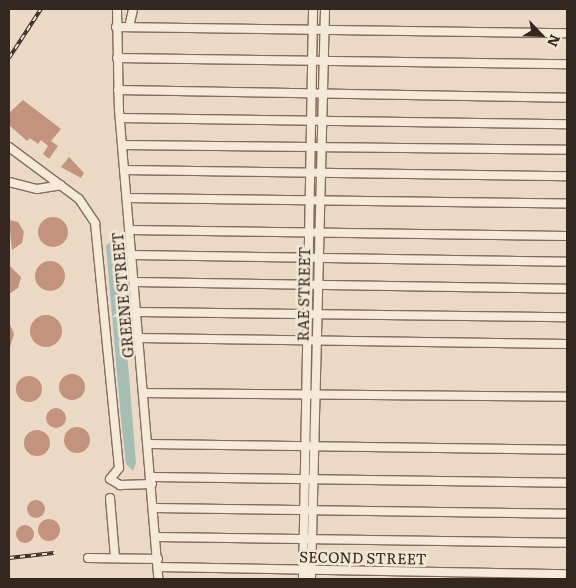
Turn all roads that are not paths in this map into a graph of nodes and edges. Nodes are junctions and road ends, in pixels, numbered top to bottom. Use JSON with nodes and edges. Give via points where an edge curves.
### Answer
{"nodes":[{"id":1,"x":117,"y":9,"type":"edge"},
{"id":2,"x":133,"y":9,"type":"edge"},
{"id":3,"x":313,"y":9,"type":"edge"},
{"id":4,"x":325,"y":9,"type":"edge"},
{"id":5,"x":116,"y":27,"type":"junction"},
{"id":6,"x":129,"y":27,"type":"junction"},
{"id":7,"x":313,"y":30,"type":"junction"},
{"id":8,"x":322,"y":30,"type":"junction"},
{"id":9,"x":567,"y":33,"type":"edge"},
{"id":10,"x":117,"y":58,"type":"junction"},
{"id":11,"x":312,"y":60,"type":"junction"},
{"id":12,"x":322,"y":61,"type":"junction"},
{"id":13,"x":567,"y":64,"type":"edge"},
{"id":14,"x":118,"y":90,"type":"junction"},
{"id":15,"x":312,"y":93,"type":"junction"},
{"id":16,"x":322,"y":93,"type":"junction"},
{"id":17,"x":567,"y":98,"type":"edge"},
{"id":18,"x":120,"y":118,"type":"junction"},
{"id":19,"x":311,"y":120,"type":"junction"},
{"id":20,"x":320,"y":120,"type":"junction"},
{"id":21,"x":567,"y":124,"type":"edge"},
{"id":22,"x":122,"y":145,"type":"junction"},
{"id":23,"x":9,"y":147,"type":"edge"},
{"id":24,"x":311,"y":148,"type":"junction"},
{"id":25,"x":320,"y":148,"type":"junction"},
{"id":26,"x":567,"y":150,"type":"edge"},
{"id":27,"x":124,"y":170,"type":"junction"},
{"id":28,"x":310,"y":172,"type":"junction"},
{"id":29,"x":319,"y":172,"type":"junction"},
{"id":30,"x":567,"y":176,"type":"edge"},
{"id":31,"x":9,"y":182,"type":"edge"},
{"id":32,"x":61,"y":184,"type":"junction"},
{"id":33,"x":127,"y":198,"type":"junction"},
{"id":34,"x":310,"y":200,"type":"junction"},
{"id":35,"x":318,"y":200,"type":"junction"},
{"id":36,"x":567,"y":203,"type":"edge"},
{"id":37,"x":130,"y":230,"type":"junction"},
{"id":38,"x":309,"y":232,"type":"junction"},
{"id":39,"x":318,"y":232,"type":"junction"},
{"id":40,"x":567,"y":236,"type":"edge"},
{"id":41,"x":132,"y":255,"type":"junction"},
{"id":42,"x":309,"y":258,"type":"junction"},
{"id":43,"x":318,"y":258,"type":"junction"},
{"id":44,"x":567,"y":262,"type":"edge"},
{"id":45,"x":134,"y":282,"type":"junction"},
{"id":46,"x":308,"y":284,"type":"junction"},
{"id":47,"x":317,"y":284,"type":"junction"},
{"id":48,"x":567,"y":289,"type":"edge"},
{"id":49,"x":137,"y":312,"type":"junction"},
{"id":50,"x":312,"y":314,"type":"junction"},
{"id":51,"x":567,"y":317,"type":"edge"},
{"id":52,"x":139,"y":338,"type":"junction"},
{"id":53,"x":307,"y":341,"type":"junction"},
{"id":54,"x":316,"y":341,"type":"junction"},
{"id":55,"x":567,"y":344,"type":"edge"},
{"id":56,"x":144,"y":393,"type":"junction"},
{"id":57,"x":310,"y":394,"type":"junction"},
{"id":58,"x":567,"y":396,"type":"edge"},
{"id":59,"x":149,"y":444,"type":"junction"},
{"id":60,"x":309,"y":446,"type":"junction"},
{"id":61,"x":567,"y":450,"type":"edge"},
{"id":62,"x":309,"y":479,"type":"junction"},
{"id":63,"x":152,"y":481,"type":"junction"},
{"id":64,"x":567,"y":483,"type":"edge"},
{"id":65,"x":110,"y":498,"type":"dead end"},
{"id":66,"x":154,"y":508,"type":"junction"},
{"id":67,"x":308,"y":510,"type":"junction"},
{"id":68,"x":567,"y":514,"type":"edge"},
{"id":69,"x":157,"y":537,"type":"junction"},
{"id":70,"x":308,"y":540,"type":"junction"},
{"id":71,"x":567,"y":543,"type":"edge"},
{"id":72,"x":88,"y":558,"type":"dead end"},
{"id":73,"x":115,"y":558,"type":"junction"},
{"id":74,"x":158,"y":563,"type":"junction"},
{"id":75,"x":303,"y":570,"type":"junction"},
{"id":76,"x":312,"y":570,"type":"junction"},
{"id":77,"x":567,"y":574,"type":"edge"},
{"id":78,"x":158,"y":579,"type":"edge"},
{"id":79,"x":303,"y":579,"type":"edge"},
{"id":80,"x":312,"y":579,"type":"edge"}],
"edges":[{"from":1,"to":5,"type":"street","name":"GREENE STREET"},
{"from":2,"to":6,"type":"street"},
{"from":3,"to":7,"type":"street","name":"RAE STREET"},
{"from":4,"to":8,"type":"street","name":"RAE STREET"},
{"from":5,"to":6,"type":"street"},
{"from":5,"to":10,"type":"street","name":"GREENE STREET"},
{"from":6,"to":7,"type":"street"},
{"from":7,"to":8,"type":"street"},
{"from":7,"to":11,"type":"street","name":"RAE STREET"},
{"from":8,"to":9,"type":"street"},
{"from":8,"to":12,"type":"street","name":"RAE STREET"},
{"from":10,"to":11,"type":"street"},
{"from":10,"to":14,"type":"street","name":"GREENE STREET"},
{"from":11,"to":12,"type":"street"},
{"from":11,"to":15,"type":"street","name":"RAE STREET"},
{"from":12,"to":13,"type":"street"},
{"from":12,"to":16,"type":"street","name":"RAE STREET"},
{"from":14,"to":15,"type":"street"},
{"from":14,"to":18,"type":"street","name":"GREENE STREET"},
{"from":15,"to":16,"type":"street"},
{"from":15,"to":19,"type":"street","name":"RAE STREET"},
{"from":16,"to":17,"type":"street"},
{"from":16,"to":20,"type":"street","name":"RAE STREET"},
{"from":18,"to":19,"type":"street"},
{"from":18,"to":22,"type":"street","name":"GREENE STREET"},
{"from":19,"to":20,"type":"street"},
{"from":19,"to":24,"type":"street","name":"RAE STREET"},
{"from":20,"to":21,"type":"street"},
{"from":20,"to":25,"type":"street","name":"RAE STREET"},
{"from":22,"to":24,"type":"street"},
{"from":22,"to":27,"type":"street","name":"GREENE STREET"},
{"from":23,"to":32,"type":"street"},
{"from":24,"to":25,"type":"street"},
{"from":24,"to":28,"type":"street","name":"RAE STREET"},
{"from":25,"to":26,"type":"street"},
{"from":25,"to":29,"type":"street","name":"RAE STREET"},
{"from":27,"to":28,"type":"street"},
{"from":27,"to":33,"type":"street","name":"GREENE STREET"},
{"from":28,"to":29,"type":"street"},
{"from":28,"to":34,"type":"street","name":"RAE STREET"},
{"from":29,"to":30,"type":"street"},
{"from":29,"to":35,"type":"street","name":"RAE STREET"},
{"from":31,"to":32,"type":"street","via":[[37,189]]},
{"from":32,"to":63,"type":"street","via":[[79,199],[95,223],[119,468],[110,479],[120,485]]},
{"from":33,"to":34,"type":"street"},
{"from":33,"to":37,"type":"street","name":"GREENE STREET"},
{"from":34,"to":35,"type":"street"},
{"from":34,"to":38,"type":"street","name":"RAE STREET"},
{"from":35,"to":36,"type":"street"},
{"from":35,"to":39,"type":"street","name":"RAE STREET"},
{"from":37,"to":38,"type":"street"},
{"from":37,"to":41,"type":"street","name":"GREENE STREET"},
{"from":38,"to":39,"type":"street"},
{"from":38,"to":42,"type":"street","name":"RAE STREET"},
{"from":39,"to":40,"type":"street"},
{"from":39,"to":43,"type":"street","name":"RAE STREET"},
{"from":41,"to":42,"type":"street"},
{"from":41,"to":45,"type":"street","name":"GREENE STREET"},
{"from":42,"to":43,"type":"street"},
{"from":42,"to":46,"type":"street","name":"RAE STREET"},
{"from":43,"to":44,"type":"street"},
{"from":43,"to":47,"type":"street","name":"RAE STREET"},
{"from":45,"to":46,"type":"street"},
{"from":45,"to":49,"type":"street","name":"GREENE STREET"},
{"from":46,"to":47,"type":"street"},
{"from":46,"to":50,"type":"street","name":"RAE STREET"},
{"from":47,"to":48,"type":"street"},
{"from":47,"to":50,"type":"street","name":"RAE STREET"},
{"from":49,"to":50,"type":"street"},
{"from":49,"to":52,"type":"street","name":"GREENE STREET"},
{"from":50,"to":51,"type":"street"},
{"from":50,"to":53,"type":"street","name":"RAE STREET"},
{"from":50,"to":54,"type":"street","name":"RAE STREET"},
{"from":52,"to":53,"type":"street"},
{"from":52,"to":56,"type":"street","name":"GREENE STREET"},
{"from":53,"to":54,"type":"street"},
{"from":53,"to":57,"type":"street","name":"RAE STREET"},
{"from":54,"to":55,"type":"street"},
{"from":54,"to":57,"type":"street","name":"RAE STREET"},
{"from":56,"to":57,"type":"street"},
{"from":56,"to":59,"type":"street","name":"GREENE STREET"},
{"from":57,"to":58,"type":"street"},
{"from":57,"to":60,"type":"street","name":"RAE STREET"},
{"from":59,"to":60,"type":"street"},
{"from":59,"to":63,"type":"street","name":"GREENE STREET"},
{"from":60,"to":61,"type":"street"},
{"from":60,"to":62,"type":"street","name":"RAE STREET"},
{"from":62,"to":63,"type":"street"},
{"from":62,"to":64,"type":"street"},
{"from":62,"to":67,"type":"street","name":"RAE STREET"},
{"from":63,"to":66,"type":"street","name":"GREENE STREET"},
{"from":65,"to":73,"type":"street"},
{"from":66,"to":67,"type":"street"},
{"from":66,"to":69,"type":"street","name":"GREENE STREET"},
{"from":67,"to":68,"type":"street"},
{"from":67,"to":70,"type":"street","name":"RAE STREET"},
{"from":69,"to":70,"type":"street"},
{"from":69,"to":74,"type":"street","name":"GREENE STREET"},
{"from":70,"to":71,"type":"street"},
{"from":70,"to":75,"type":"street","name":"RAE STREET"},
{"from":70,"to":76,"type":"street","name":"RAE STREET"},
{"from":72,"to":73,"type":"street","name":"SECOND STREET"},
{"from":73,"to":74,"type":"street","name":"SECOND STREET"},
{"from":74,"to":75,"type":"street","name":"SECOND STREET"},
{"from":74,"to":78,"type":"street","name":"GREENE STREET"},
{"from":75,"to":76,"type":"street","name":"SECOND STREET"},
{"from":75,"to":79,"type":"street","name":"RAE STREET"},
{"from":76,"to":77,"type":"street","name":"SECOND STREET"},
{"from":76,"to":80,"type":"street","name":"RAE STREET"}]}
